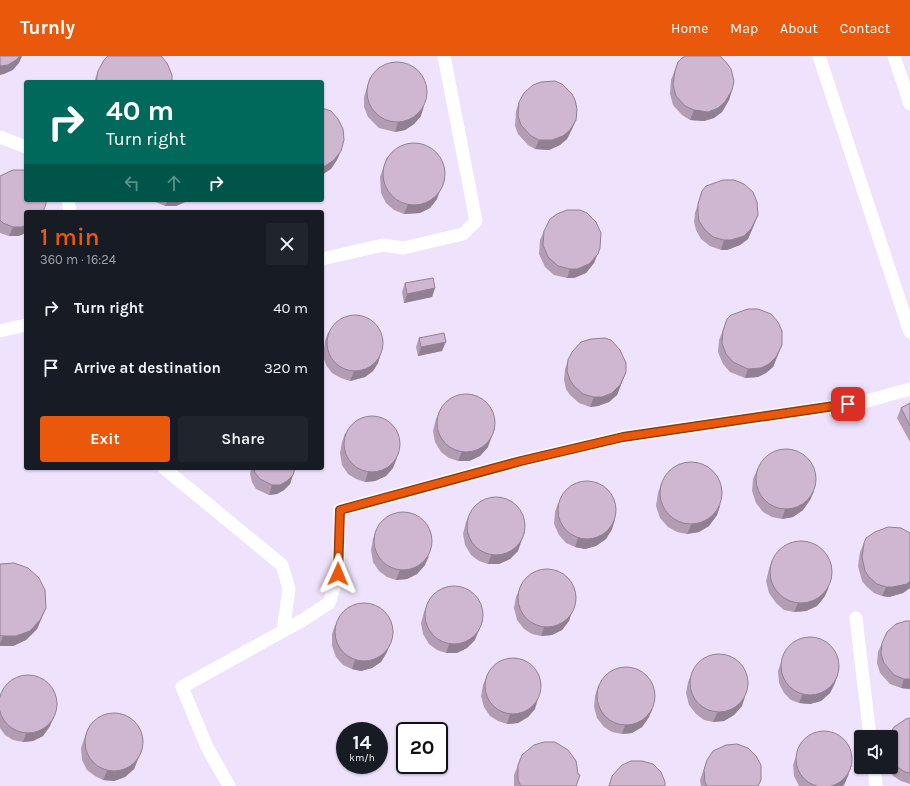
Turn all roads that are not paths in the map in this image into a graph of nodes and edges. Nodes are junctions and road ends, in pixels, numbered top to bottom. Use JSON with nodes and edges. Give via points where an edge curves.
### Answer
{"nodes":[{"id":1,"x":444,"y":56,"type":"edge"},
{"id":2,"x":819,"y":56,"type":"edge"},
{"id":3,"x":894,"y":56,"type":"edge"},
{"id":4,"x":910,"y":104,"type":"edge"},
{"id":5,"x":0,"y":137,"type":"edge"},
{"id":6,"x":24,"y":146,"type":"edge"},
{"id":7,"x":324,"y":258,"type":"edge"},
{"id":8,"x":24,"y":325,"type":"edge"},
{"id":9,"x":0,"y":331,"type":"edge"},
{"id":10,"x":910,"y":332,"type":"edge"},
{"id":11,"x":910,"y":389,"type":"edge"},
{"id":12,"x":166,"y":470,"type":"edge"},
{"id":13,"x":856,"y":618,"type":"dead end"},
{"id":14,"x":283,"y":631,"type":"junction"},
{"id":15,"x":869,"y":730,"type":"edge"},
{"id":16,"x":875,"y":774,"type":"edge"},
{"id":17,"x":228,"y":786,"type":"edge"},
{"id":18,"x":876,"y":786,"type":"edge"}],
"edges":[{"from":1,"to":7,"type":"lane","via":[[476,221],[463,234],[403,248],[383,245]]},
{"from":2,"to":10,"type":"lane"},
{"from":3,"to":4,"type":"lane"},
{"from":5,"to":6,"type":"lane"},
{"from":8,"to":9,"type":"lane"},
{"from":11,"to":14,"type":"lane","via":[[863,402],[623,437],[521,461],[340,510],[338,574],[329,603]]},
{"from":12,"to":14,"type":"lane","via":[[282,565],[289,588]]},
{"from":13,"to":15,"type":"lane"},
{"from":14,"to":17,"type":"lane","via":[[182,687],[207,747]]},
{"from":16,"to":18,"type":"lane"}]}
